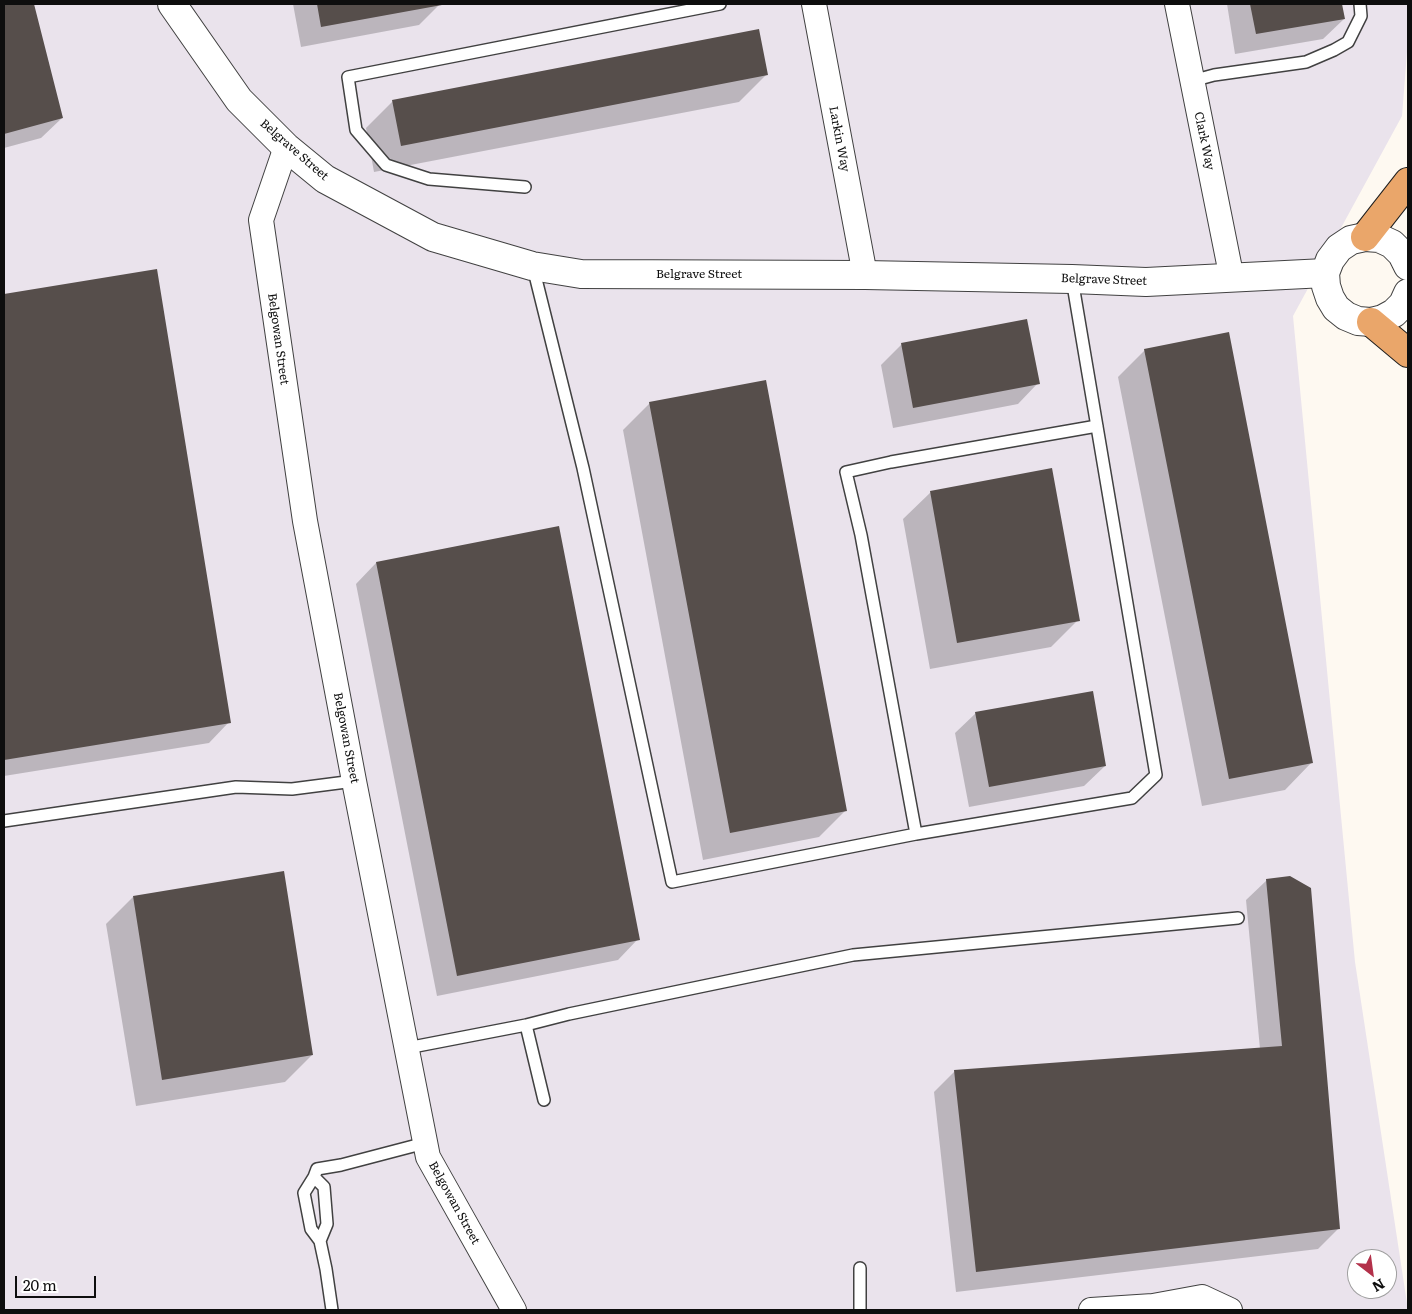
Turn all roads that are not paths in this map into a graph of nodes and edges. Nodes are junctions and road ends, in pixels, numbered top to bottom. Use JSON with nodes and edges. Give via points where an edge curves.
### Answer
{"nodes":[{"id":1,"x":172,"y":4,"type":"edge"},
{"id":2,"x":720,"y":4,"type":"edge"},
{"id":3,"x":814,"y":4,"type":"edge"},
{"id":4,"x":1177,"y":4,"type":"edge"},
{"id":5,"x":1360,"y":4,"type":"edge"},
{"id":6,"x":1192,"y":81,"type":"junction"},
{"id":7,"x":286,"y":147,"type":"junction"},
{"id":8,"x":1408,"y":182,"type":"edge"},
{"id":9,"x":525,"y":187,"type":"dead end"},
{"id":10,"x":1365,"y":237,"type":"junction"},
{"id":11,"x":532,"y":266,"type":"junction"},
{"id":12,"x":1408,"y":266,"type":"edge"},
{"id":13,"x":1326,"y":273,"type":"junction"},
{"id":14,"x":865,"y":275,"type":"junction"},
{"id":15,"x":1072,"y":278,"type":"junction"},
{"id":16,"x":1232,"y":279,"type":"junction"},
{"id":17,"x":1408,"y":293,"type":"edge"},
{"id":18,"x":1371,"y":322,"type":"junction"},
{"id":19,"x":1408,"y":353,"type":"edge"},
{"id":20,"x":1097,"y":426,"type":"junction"},
{"id":21,"x":354,"y":781,"type":"junction"},
{"id":22,"x":4,"y":821,"type":"edge"},
{"id":23,"x":916,"y":834,"type":"junction"},
{"id":24,"x":1238,"y":918,"type":"dead end"},
{"id":25,"x":526,"y":1025,"type":"junction"},
{"id":26,"x":406,"y":1048,"type":"junction"},
{"id":27,"x":544,"y":1100,"type":"dead end"},
{"id":28,"x":425,"y":1143,"type":"junction"},
{"id":29,"x":314,"y":1176,"type":"junction"},
{"id":30,"x":320,"y":1241,"type":"junction"},
{"id":31,"x":860,"y":1268,"type":"dead end"},
{"id":32,"x":332,"y":1310,"type":"edge"},
{"id":33,"x":514,"y":1310,"type":"edge"},
{"id":34,"x":860,"y":1310,"type":"edge"},
{"id":35,"x":1091,"y":1310,"type":"edge"},
{"id":36,"x":1230,"y":1310,"type":"edge"}],
"edges":[{"from":1,"to":7,"type":"street","name":"Belgrave Street","via":[[239,100]]},
{"from":2,"to":9,"type":"lane","via":[[348,77],[356,130],[386,165],[429,179]]},
{"from":3,"to":14,"type":"street","name":"Larkin Way"},
{"from":4,"to":6,"type":"street","name":"Clark Way"},
{"from":5,"to":6,"type":"lane","via":[[1361,16],[1348,42],[1334,50],[1306,62]]},
{"from":6,"to":16,"type":"street","name":"Clark Way"},
{"from":7,"to":11,"type":"street","name":"Belgrave Street","via":[[325,179],[433,237]]},
{"from":7,"to":21,"type":"street","name":"Belgowan Street","via":[[261,220],[305,520]]},
{"from":8,"to":10,"type":"highway"},
{"from":10,"to":12,"type":"street","via":[[1379,238],[1392,244]]},
{"from":10,"to":13,"type":"street","via":[[1351,240],[1339,248]]},
{"from":11,"to":14,"type":"street","name":"Belgrave Street","via":[[581,274]]},
{"from":11,"to":23,"type":"lane","via":[[583,468],[672,882]]},
{"from":13,"to":16,"type":"street","name":"Belgrave Street"},
{"from":13,"to":18,"type":"street","via":[[1326,286],[1336,308],[1358,321]]},
{"from":14,"to":15,"type":"street","name":"Belgrave Street"},
{"from":15,"to":16,"type":"street","name":"Belgrave Street","via":[[1146,282]]},
{"from":15,"to":20,"type":"lane"},
{"from":17,"to":18,"type":"street","via":[[1394,313]]},
{"from":18,"to":19,"type":"highway"},
{"from":20,"to":23,"type":"lane","via":[[1156,775],[1132,798]]},
{"from":20,"to":23,"type":"lane","via":[[846,472],[861,535]]},
{"from":21,"to":22,"type":"lane","via":[[292,789],[236,787]]},
{"from":21,"to":26,"type":"street","name":"Belgowan Street"},
{"from":24,"to":25,"type":"lane","via":[[853,955]]},
{"from":25,"to":26,"type":"lane"},
{"from":25,"to":27,"type":"lane"},
{"from":26,"to":28,"type":"street","name":"Belgowan Street"},
{"from":28,"to":29,"type":"lane","via":[[317,1169]]},
{"from":28,"to":33,"type":"street","name":"Belgowan Street","via":[[428,1157]]},
{"from":29,"to":30,"type":"lane","via":[[324,1188],[327,1224]]},
{"from":29,"to":30,"type":"lane","via":[[304,1193],[311,1229]]},
{"from":30,"to":32,"type":"lane"},
{"from":31,"to":34,"type":"lane"},
{"from":35,"to":36,"type":"street","via":[[1153,1306],[1202,1297]]}]}
